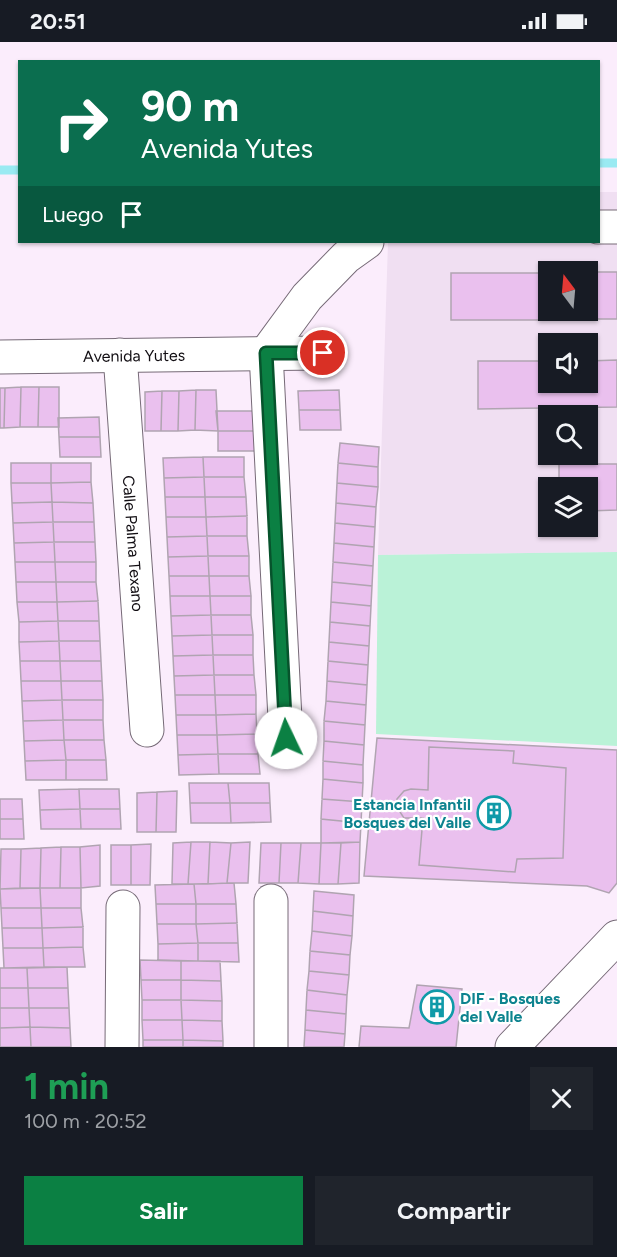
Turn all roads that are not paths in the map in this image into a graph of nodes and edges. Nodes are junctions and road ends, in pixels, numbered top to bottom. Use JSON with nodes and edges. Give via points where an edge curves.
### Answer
{"nodes":[{"id":1,"x":600,"y":227,"type":"edge"},
{"id":2,"x":617,"y":227,"type":"edge"},
{"id":3,"x":366,"y":243,"type":"edge"},
{"id":4,"x":266,"y":353,"type":"junction"},
{"id":5,"x":323,"y":353,"type":"dead end"},
{"id":6,"x":120,"y":356,"type":"junction"},
{"id":7,"x":0,"y":357,"type":"edge"},
{"id":8,"x":147,"y":730,"type":"dead end"},
{"id":9,"x":286,"y":738,"type":"dead end"},
{"id":10,"x":271,"y":901,"type":"dead end"},
{"id":11,"x":123,"y":907,"type":"dead end"},
{"id":12,"x":617,"y":937,"type":"edge"},
{"id":13,"x":122,"y":1047,"type":"edge"},
{"id":14,"x":271,"y":1047,"type":"edge"},
{"id":15,"x":512,"y":1047,"type":"edge"}],
"edges":[{"from":1,"to":2,"type":"street"},
{"from":3,"to":4,"type":"street","via":[[307,297]]},
{"from":4,"to":5,"type":"street","name":"Avenida Yutes"},
{"from":4,"to":6,"type":"street","name":"Avenida Yutes"},
{"from":4,"to":9,"type":"street"},
{"from":6,"to":7,"type":"street","name":"Avenida Yutes"},
{"from":6,"to":8,"type":"street","name":"Calle Palma Texano"},
{"from":10,"to":14,"type":"street"},
{"from":11,"to":13,"type":"street"},
{"from":12,"to":15,"type":"street"}]}
